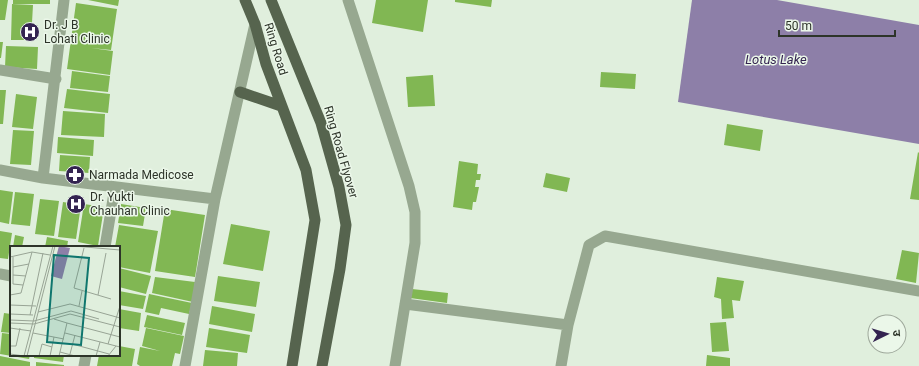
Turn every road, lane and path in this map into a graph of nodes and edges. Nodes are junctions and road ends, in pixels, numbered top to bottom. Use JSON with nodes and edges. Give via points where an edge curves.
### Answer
{"nodes":[{"id":1,"x":64,"y":0,"type":"edge"},
{"id":2,"x":245,"y":0,"type":"edge"},
{"id":3,"x":271,"y":0,"type":"edge"},
{"id":4,"x":348,"y":0,"type":"edge"},
{"id":5,"x":255,"y":24,"type":"junction"},
{"id":6,"x":0,"y":70,"type":"edge"},
{"id":7,"x":56,"y":79,"type":"junction"},
{"id":8,"x":240,"y":92,"type":"junction"},
{"id":9,"x":281,"y":106,"type":"junction"},
{"id":10,"x":0,"y":170,"type":"edge"},
{"id":11,"x":42,"y":178,"type":"junction"},
{"id":12,"x":115,"y":187,"type":"junction"},
{"id":13,"x":215,"y":199,"type":"junction"},
{"id":14,"x":105,"y":246,"type":"edge"},
{"id":15,"x":0,"y":274,"type":"edge"},
{"id":16,"x":10,"y":276,"type":"edge"},
{"id":17,"x":919,"y":291,"type":"edge"},
{"id":18,"x":406,"y":304,"type":"junction"},
{"id":19,"x":568,"y":325,"type":"junction"},
{"id":20,"x":86,"y":356,"type":"edge"},
{"id":21,"x":84,"y":366,"type":"edge"},
{"id":22,"x":185,"y":366,"type":"edge"},
{"id":23,"x":292,"y":366,"type":"edge"},
{"id":24,"x":322,"y":366,"type":"edge"},
{"id":25,"x":395,"y":366,"type":"edge"},
{"id":26,"x":561,"y":366,"type":"edge"}],
"edges":[{"from":1,"to":7,"type":"street"},
{"from":2,"to":5,"type":"highway","name":"Ring Road"},
{"from":3,"to":24,"type":"highway","name":"Ring Road Flyover","via":[[321,123],[340,187],[346,225]]},
{"from":4,"to":18,"type":"street","via":[[409,186],[415,212],[415,244]]},
{"from":5,"to":8,"type":"street"},
{"from":5,"to":9,"type":"highway","name":"Ring Road"},
{"from":6,"to":7,"type":"street"},
{"from":7,"to":11,"type":"street"},
{"from":8,"to":9,"type":"highway"},
{"from":8,"to":13,"type":"street"},
{"from":9,"to":23,"type":"highway","via":[[306,170],[315,220]]},
{"from":10,"to":11,"type":"street"},
{"from":11,"to":12,"type":"street"},
{"from":12,"to":13,"type":"street"},
{"from":12,"to":14,"type":"street"},
{"from":13,"to":22,"type":"street"},
{"from":15,"to":16,"type":"street"},
{"from":17,"to":19,"type":"street","via":[[606,236],[589,245]]},
{"from":18,"to":19,"type":"street"},
{"from":18,"to":25,"type":"street"},
{"from":19,"to":26,"type":"street"},
{"from":20,"to":21,"type":"street"}]}
